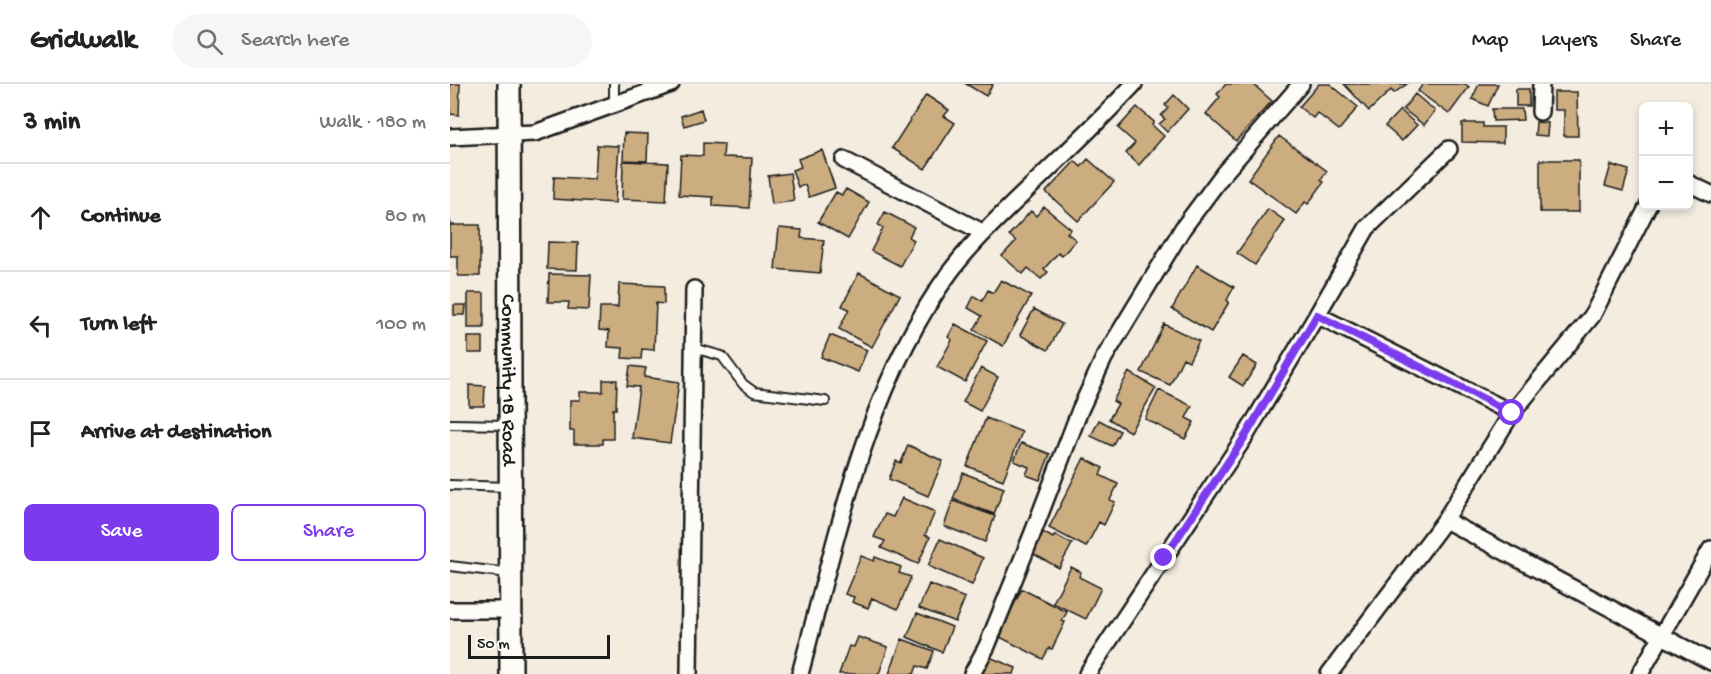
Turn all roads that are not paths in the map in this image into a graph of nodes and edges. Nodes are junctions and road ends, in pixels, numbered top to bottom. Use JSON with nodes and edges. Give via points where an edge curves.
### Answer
{"nodes":[{"id":1,"x":509,"y":84,"type":"edge"},
{"id":2,"x":614,"y":84,"type":"edge"},
{"id":3,"x":671,"y":84,"type":"edge"},
{"id":4,"x":1134,"y":84,"type":"edge"},
{"id":5,"x":1301,"y":84,"type":"edge"},
{"id":6,"x":1541,"y":84,"type":"edge"},
{"id":7,"x":614,"y":105,"type":"junction"},
{"id":8,"x":1540,"y":112,"type":"dead end"},
{"id":9,"x":509,"y":134,"type":"junction"},
{"id":10,"x":450,"y":137,"type":"edge"},
{"id":11,"x":1449,"y":148,"type":"dead end"},
{"id":12,"x":844,"y":160,"type":"dead end"},
{"id":13,"x":1693,"y":185,"type":"edge"},
{"id":14,"x":1711,"y":194,"type":"edge"},
{"id":15,"x":1646,"y":210,"type":"edge"},
{"id":16,"x":984,"y":233,"type":"junction"},
{"id":17,"x":694,"y":289,"type":"dead end"},
{"id":18,"x":1317,"y":315,"type":"junction"},
{"id":19,"x":693,"y":348,"type":"junction"},
{"id":20,"x":825,"y":401,"type":"dead end"},
{"id":21,"x":1512,"y":413,"type":"junction"},
{"id":22,"x":450,"y":424,"type":"edge"},
{"id":23,"x":510,"y":425,"type":"junction"},
{"id":24,"x":450,"y":485,"type":"edge"},
{"id":25,"x":509,"y":487,"type":"junction"},
{"id":26,"x":1445,"y":520,"type":"junction"},
{"id":27,"x":1711,"y":549,"type":"edge"},
{"id":28,"x":450,"y":566,"type":"edge"},
{"id":29,"x":510,"y":574,"type":"junction"},
{"id":30,"x":450,"y":610,"type":"edge"},
{"id":31,"x":511,"y":610,"type":"junction"},
{"id":32,"x":1661,"y":637,"type":"junction"},
{"id":33,"x":1711,"y":662,"type":"edge"},
{"id":34,"x":511,"y":674,"type":"edge"},
{"id":35,"x":689,"y":674,"type":"edge"},
{"id":36,"x":800,"y":674,"type":"edge"},
{"id":37,"x":972,"y":674,"type":"edge"},
{"id":38,"x":1087,"y":674,"type":"edge"},
{"id":39,"x":1329,"y":674,"type":"edge"},
{"id":40,"x":1640,"y":674,"type":"edge"}],
"edges":[{"from":1,"to":9,"type":"main road","name":"Community 18 Road"},
{"from":2,"to":7,"type":"lane"},
{"from":3,"to":7,"type":"street"},
{"from":4,"to":16,"type":"street"},
{"from":5,"to":37,"type":"street","via":[[1224,173],[1183,228],[1104,358],[987,646]]},
{"from":6,"to":8,"type":"street"},
{"from":7,"to":9,"type":"street","via":[[536,133]]},
{"from":9,"to":10,"type":"street"},
{"from":9,"to":23,"type":"main road","name":"Community 18 Road"},
{"from":11,"to":18,"type":"street","via":[[1367,228]]},
{"from":12,"to":16,"type":"street"},
{"from":13,"to":14,"type":"street"},
{"from":15,"to":21,"type":"street","via":[[1592,316]]},
{"from":16,"to":36,"type":"street","via":[[950,272],[887,384],[850,488]]},
{"from":17,"to":19,"type":"street"},
{"from":18,"to":21,"type":"street"},
{"from":18,"to":38,"type":"street","via":[[1246,435]]},
{"from":19,"to":20,"type":"lane","via":[[722,356],[754,392]]},
{"from":19,"to":35,"type":"street"},
{"from":21,"to":26,"type":"street"},
{"from":22,"to":23,"type":"lane"},
{"from":23,"to":25,"type":"main road","name":"Community 18 Road"},
{"from":24,"to":25,"type":"lane"},
{"from":25,"to":29,"type":"main road","name":"Community 18 Road"},
{"from":26,"to":32,"type":"street"},
{"from":26,"to":39,"type":"street"},
{"from":27,"to":32,"type":"street"},
{"from":28,"to":29,"type":"lane"},
{"from":29,"to":31,"type":"main road","name":"Community 18 Road"},
{"from":30,"to":31,"type":"street"},
{"from":31,"to":34,"type":"main road","name":"Community 18 Road"},
{"from":32,"to":33,"type":"street"},
{"from":32,"to":40,"type":"street"}]}
